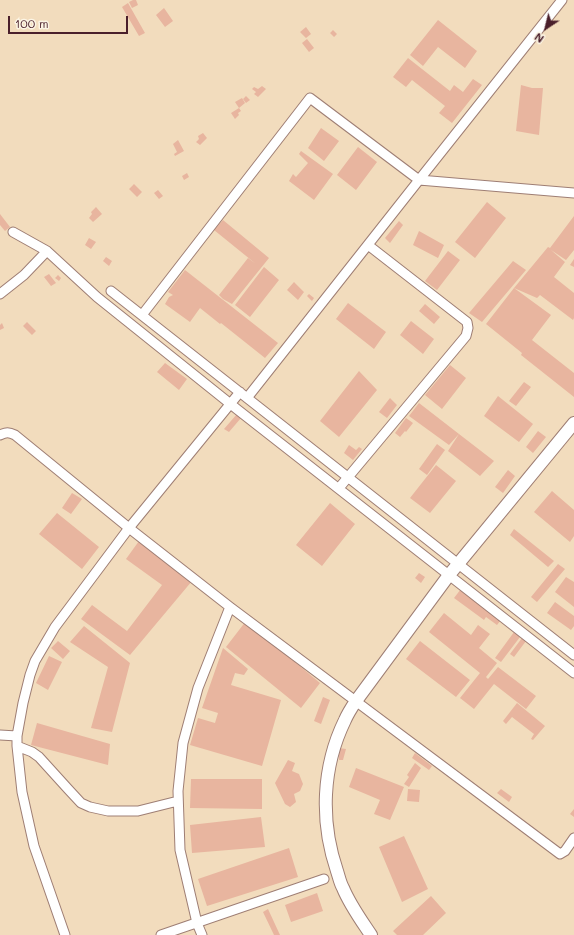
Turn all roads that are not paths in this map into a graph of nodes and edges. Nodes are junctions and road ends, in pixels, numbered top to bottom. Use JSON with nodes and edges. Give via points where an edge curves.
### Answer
{"nodes":[{"id":1,"x":562,"y":0,"type":"edge"},
{"id":2,"x":419,"y":180,"type":"junction"},
{"id":3,"x":574,"y":193,"type":"edge"},
{"id":4,"x":13,"y":232,"type":"dead end"},
{"id":5,"x":368,"y":245,"type":"junction"},
{"id":6,"x":47,"y":251,"type":"junction"},
{"id":7,"x":111,"y":291,"type":"dead end"},
{"id":8,"x":0,"y":294,"type":"edge"},
{"id":9,"x":142,"y":315,"type":"junction"},
{"id":10,"x":240,"y":392,"type":"junction"},
{"id":11,"x":247,"y":398,"type":"junction"},
{"id":12,"x":230,"y":403,"type":"junction"},
{"id":13,"x":574,"y":423,"type":"edge"},
{"id":14,"x":0,"y":435,"type":"edge"},
{"id":15,"x":348,"y":477,"type":"junction"},
{"id":16,"x":339,"y":488,"type":"junction"},
{"id":17,"x":129,"y":528,"type":"junction"},
{"id":18,"x":458,"y":564,"type":"junction"},
{"id":19,"x":449,"y":575,"type":"junction"},
{"id":20,"x":230,"y":607,"type":"junction"},
{"id":21,"x":574,"y":655,"type":"edge"},
{"id":22,"x":574,"y":673,"type":"edge"},
{"id":23,"x":356,"y":701,"type":"junction"},
{"id":24,"x":0,"y":735,"type":"edge"},
{"id":25,"x":17,"y":741,"type":"junction"},
{"id":26,"x":178,"y":801,"type":"junction"},
{"id":27,"x":574,"y":838,"type":"edge"},
{"id":28,"x":324,"y":879,"type":"dead end"},
{"id":29,"x":197,"y":923,"type":"junction"},
{"id":30,"x":65,"y":935,"type":"edge"},
{"id":31,"x":161,"y":935,"type":"edge"},
{"id":32,"x":202,"y":935,"type":"edge"},
{"id":33,"x":371,"y":935,"type":"edge"}],
"edges":[{"from":1,"to":2,"type":"street"},
{"from":2,"to":3,"type":"street"},
{"from":2,"to":5,"type":"street"},
{"from":2,"to":9,"type":"street","via":[[310,98]]},
{"from":4,"to":6,"type":"street"},
{"from":5,"to":11,"type":"street"},
{"from":5,"to":15,"type":"street","via":[[467,322],[468,328],[466,336]]},
{"from":6,"to":8,"type":"street","via":[[24,275]]},
{"from":6,"to":12,"type":"street","via":[[97,297]]},
{"from":7,"to":9,"type":"street"},
{"from":9,"to":10,"type":"street"},
{"from":10,"to":11,"type":"street"},
{"from":10,"to":12,"type":"street"},
{"from":11,"to":15,"type":"street"},
{"from":12,"to":16,"type":"street"},
{"from":12,"to":17,"type":"street"},
{"from":13,"to":18,"type":"street"},
{"from":14,"to":17,"type":"street","via":[[5,432],[15,435]]},
{"from":15,"to":16,"type":"street"},
{"from":15,"to":18,"type":"street"},
{"from":16,"to":19,"type":"street"},
{"from":17,"to":20,"type":"street"},
{"from":17,"to":25,"type":"street","via":[[55,627],[35,661],[23,703]]},
{"from":18,"to":19,"type":"street"},
{"from":18,"to":21,"type":"street"},
{"from":19,"to":22,"type":"street"},
{"from":19,"to":23,"type":"street"},
{"from":20,"to":23,"type":"street"},
{"from":20,"to":26,"type":"street","via":[[198,688],[183,743]]},
{"from":23,"to":27,"type":"street","via":[[560,854]]},
{"from":23,"to":33,"type":"street","via":[[345,719],[332,756],[326,794],[326,819],[332,859],[342,887],[354,911]]},
{"from":24,"to":25,"type":"street"},
{"from":25,"to":26,"type":"street","via":[[39,757],[81,803],[90,807],[108,811],[138,811]]},
{"from":25,"to":30,"type":"street","via":[[22,792],[34,846]]},
{"from":26,"to":29,"type":"street","via":[[180,850]]},
{"from":28,"to":29,"type":"street"},
{"from":29,"to":31,"type":"street"},
{"from":29,"to":32,"type":"street"}]}
